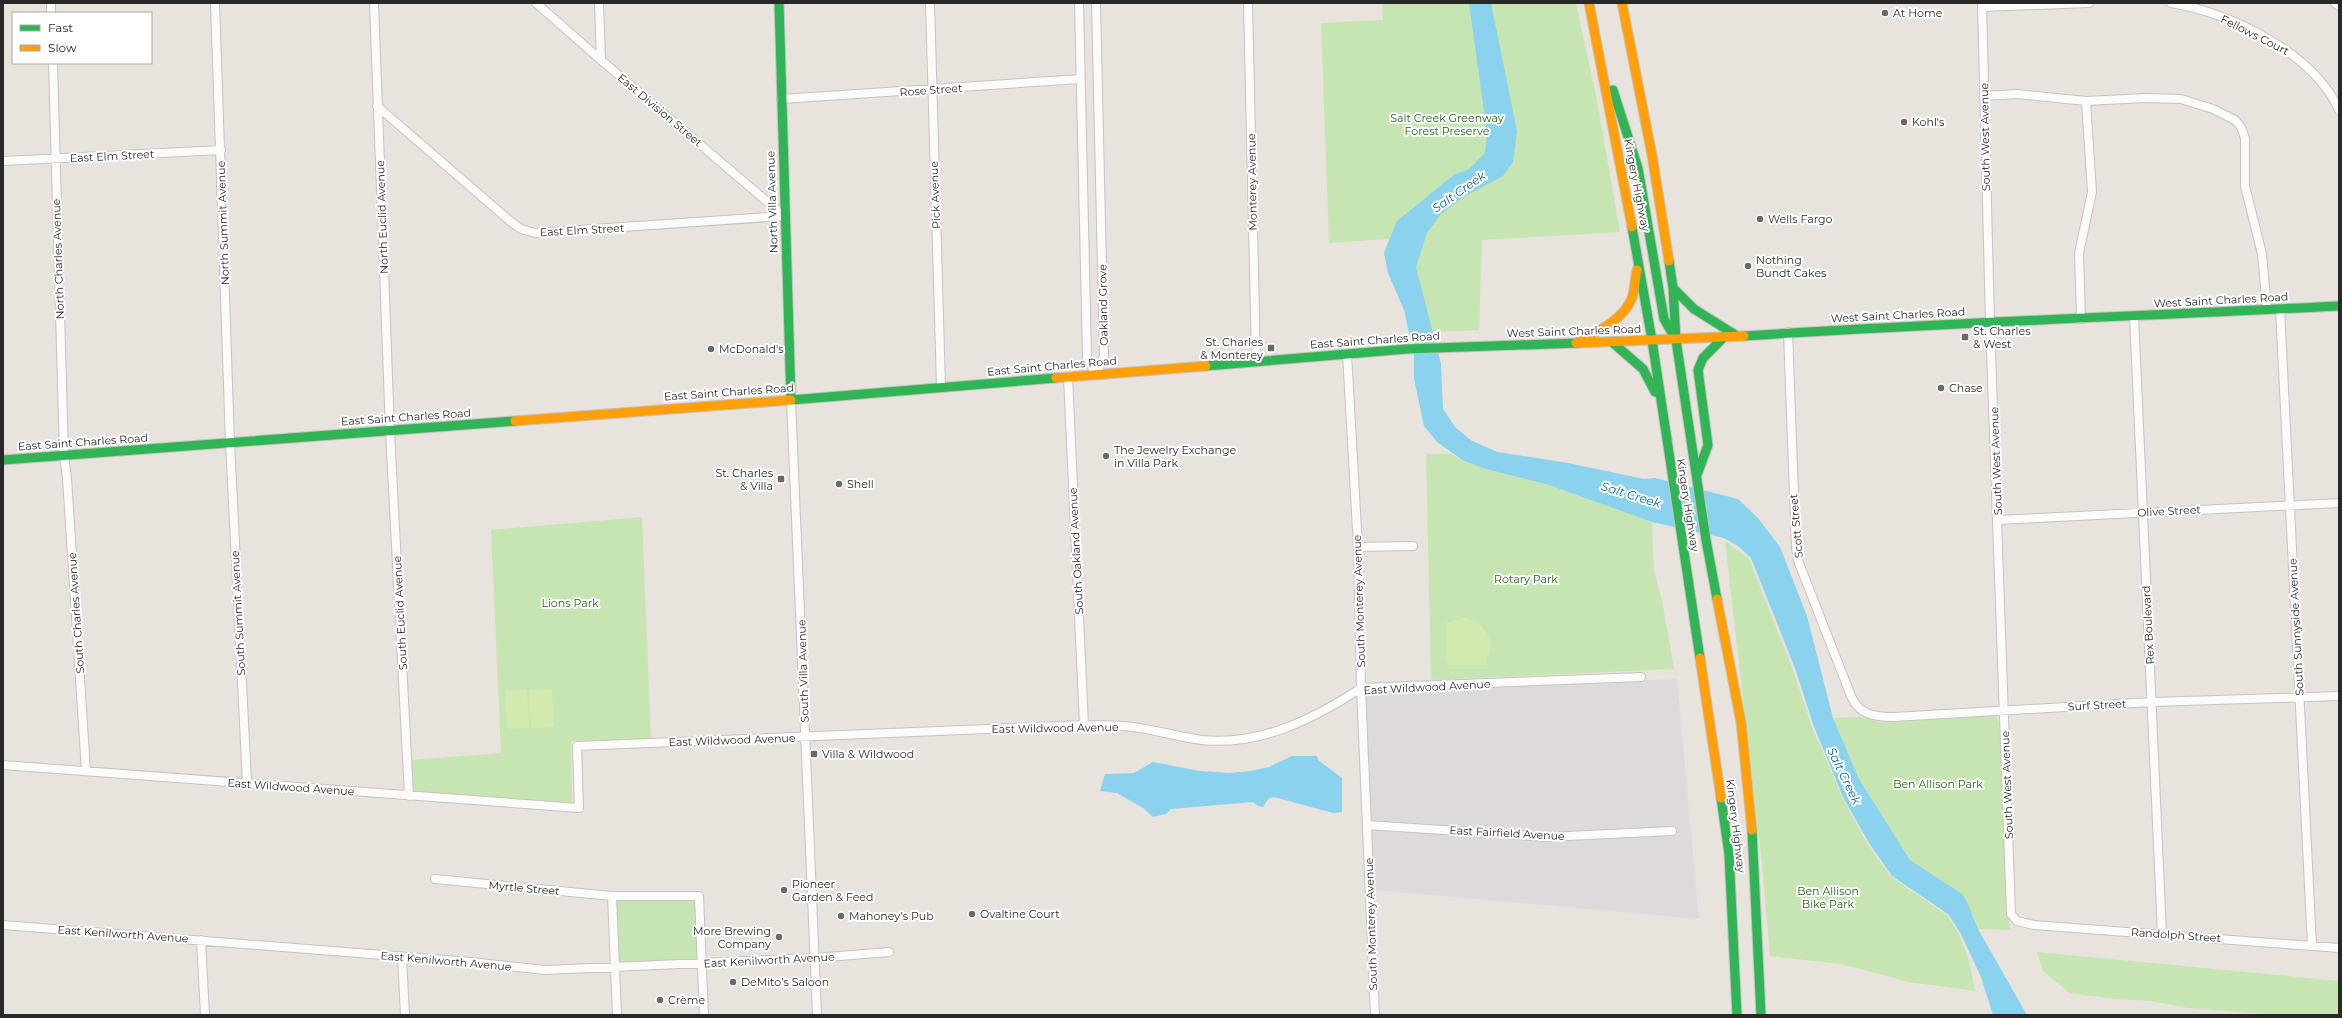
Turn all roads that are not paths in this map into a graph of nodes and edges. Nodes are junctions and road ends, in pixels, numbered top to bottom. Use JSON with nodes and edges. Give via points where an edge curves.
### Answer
{"nodes":[{"id":1,"x":215,"y":3,"type":"edge"},
{"id":2,"x":374,"y":3,"type":"edge"},
{"id":3,"x":536,"y":3,"type":"edge"},
{"id":4,"x":599,"y":3,"type":"edge"},
{"id":5,"x":779,"y":3,"type":"edge"},
{"id":6,"x":930,"y":3,"type":"edge"},
{"id":7,"x":1079,"y":3,"type":"edge"},
{"id":8,"x":1096,"y":3,"type":"edge"},
{"id":9,"x":1248,"y":3,"type":"edge"},
{"id":10,"x":1589,"y":3,"type":"edge"},
{"id":11,"x":1622,"y":3,"type":"edge"},
{"id":12,"x":2088,"y":3,"type":"edge"},
{"id":13,"x":2171,"y":3,"type":"edge"},
{"id":14,"x":2335,"y":3,"type":"edge"},
{"id":15,"x":1982,"y":5,"type":"edge"},
{"id":16,"x":2339,"y":6,"type":"edge"},
{"id":17,"x":601,"y":60,"type":"junction"},
{"id":18,"x":1601,"y":62,"type":"junction"},
{"id":19,"x":53,"y":64,"type":"edge"},
{"id":20,"x":1080,"y":79,"type":"junction"},
{"id":21,"x":933,"y":90,"type":"junction"},
{"id":22,"x":1984,"y":96,"type":"junction"},
{"id":23,"x":781,"y":99,"type":"junction"},
{"id":24,"x":2086,"y":101,"type":"junction"},
{"id":25,"x":377,"y":106,"type":"junction"},
{"id":26,"x":2339,"y":110,"type":"edge"},
{"id":27,"x":221,"y":150,"type":"junction"},
{"id":28,"x":55,"y":159,"type":"junction"},
{"id":29,"x":3,"y":161,"type":"edge"},
{"id":30,"x":784,"y":216,"type":"junction"},
{"id":31,"x":1638,"y":259,"type":"junction"},
{"id":32,"x":1673,"y":288,"type":"junction"},
{"id":33,"x":2339,"y":306,"type":"edge"},
{"id":34,"x":2267,"y":309,"type":"junction"},
{"id":35,"x":2280,"y":309,"type":"junction"},
{"id":36,"x":2134,"y":316,"type":"junction"},
{"id":37,"x":2081,"y":319,"type":"junction"},
{"id":38,"x":1990,"y":323,"type":"junction"},
{"id":39,"x":1788,"y":332,"type":"junction"},
{"id":40,"x":1725,"y":336,"type":"junction"},
{"id":41,"x":1737,"y":336,"type":"junction"},
{"id":42,"x":1652,"y":340,"type":"junction"},
{"id":43,"x":1676,"y":340,"type":"junction"},
{"id":44,"x":1612,"y":342,"type":"junction"},
{"id":45,"x":1576,"y":343,"type":"junction"},
{"id":46,"x":1457,"y":346,"type":"joint"},
{"id":47,"x":1347,"y":354,"type":"junction"},
{"id":48,"x":1256,"y":362,"type":"junction"},
{"id":49,"x":1096,"y":375,"type":"junction"},
{"id":50,"x":1068,"y":377,"type":"junction"},
{"id":51,"x":941,"y":387,"type":"junction"},
{"id":52,"x":791,"y":400,"type":"junction"},
{"id":53,"x":1660,"y":405,"type":"junction"},
{"id":54,"x":390,"y":431,"type":"junction"},
{"id":55,"x":230,"y":443,"type":"junction"},
{"id":56,"x":64,"y":456,"type":"junction"},
{"id":57,"x":3,"y":460,"type":"edge"},
{"id":58,"x":1697,"y":475,"type":"junction"},
{"id":59,"x":2339,"y":503,"type":"edge"},
{"id":60,"x":2290,"y":505,"type":"junction"},
{"id":61,"x":2143,"y":512,"type":"junction"},
{"id":62,"x":1998,"y":520,"type":"junction"},
{"id":63,"x":1413,"y":546,"type":"dead end"},
{"id":64,"x":1358,"y":547,"type":"junction"},
{"id":65,"x":1641,"y":677,"type":"dead end"},
{"id":66,"x":1361,"y":688,"type":"junction"},
{"id":67,"x":2339,"y":696,"type":"edge"},
{"id":68,"x":2300,"y":699,"type":"junction"},
{"id":69,"x":2152,"y":702,"type":"junction"},
{"id":70,"x":1858,"y":707,"type":"joint"},
{"id":71,"x":2005,"y":710,"type":"junction"},
{"id":72,"x":1084,"y":725,"type":"junction"},
{"id":73,"x":805,"y":737,"type":"junction"},
{"id":74,"x":3,"y":765,"type":"edge"},
{"id":75,"x":86,"y":771,"type":"junction"},
{"id":76,"x":247,"y":783,"type":"junction"},
{"id":77,"x":410,"y":796,"type":"junction"},
{"id":78,"x":1367,"y":825,"type":"junction"},
{"id":79,"x":1672,"y":831,"type":"dead end"},
{"id":80,"x":435,"y":880,"type":"dead end"},
{"id":81,"x":612,"y":896,"type":"junction"},
{"id":82,"x":2013,"y":919,"type":"joint"},
{"id":83,"x":3,"y":925,"type":"edge"},
{"id":84,"x":2162,"y":934,"type":"junction"},
{"id":85,"x":201,"y":940,"type":"junction"},
{"id":86,"x":2312,"y":946,"type":"junction"},
{"id":87,"x":2339,"y":948,"type":"edge"},
{"id":88,"x":889,"y":952,"type":"dead end"},
{"id":89,"x":402,"y":957,"type":"junction"},
{"id":90,"x":815,"y":958,"type":"junction"},
{"id":91,"x":701,"y":964,"type":"junction"},
{"id":92,"x":615,"y":967,"type":"junction"},
{"id":93,"x":206,"y":1015,"type":"edge"},
{"id":94,"x":405,"y":1015,"type":"edge"},
{"id":95,"x":618,"y":1015,"type":"edge"},
{"id":96,"x":704,"y":1015,"type":"edge"},
{"id":97,"x":817,"y":1015,"type":"edge"},
{"id":98,"x":1375,"y":1015,"type":"edge"},
{"id":99,"x":1737,"y":1015,"type":"edge"},
{"id":100,"x":1762,"y":1015,"type":"edge"}],
"edges":[{"from":1,"to":27,"type":"street","name":"North Summit Avenue"},
{"from":2,"to":25,"type":"street","name":"North Euclid Avenue"},
{"from":3,"to":17,"type":"street","name":"East Division Street"},
{"from":4,"to":17,"type":"street"},
{"from":5,"to":23,"type":"main road","name":"North Villa Avenue"},
{"from":6,"to":21,"type":"street","name":"Pick Avenue"},
{"from":7,"to":20,"type":"street","name":"Oakland Grove"},
{"from":8,"to":49,"type":"street","name":"Oakland Grove","via":[[1104,356]]},
{"from":9,"to":48,"type":"street","name":"Monterey Avenue"},
{"from":10,"to":18,"type":"main road","name":"Kingery Highway"},
{"from":11,"to":32,"type":"main road","name":"Kingery Highway","via":[[1652,155]]},
{"from":12,"to":15,"type":"street"},
{"from":13,"to":26,"type":"street","name":"Fellows Court","via":[[2205,10],[2279,45],[2306,64],[2322,82]]},
{"from":14,"to":16,"type":"street"},
{"from":15,"to":22,"type":"street","name":"South West Avenue"},
{"from":17,"to":30,"type":"street","name":"East Division Street"},
{"from":18,"to":31,"type":"main road","name":"Kingery Highway"},
{"from":18,"to":43,"type":"main road","via":[[1616,96],[1638,168],[1664,319]]},
{"from":19,"to":28,"type":"street","name":"North Charles Avenue"},
{"from":20,"to":21,"type":"street","name":"Rose Street"},
{"from":20,"to":49,"type":"street","name":"Oakland Grove","via":[[1088,357]]},
{"from":21,"to":23,"type":"street","name":"Rose Street"},
{"from":21,"to":51,"type":"street","name":"Pick Avenue"},
{"from":22,"to":24,"type":"street","via":[[2017,94]]},
{"from":22,"to":38,"type":"street","name":"South West Avenue"},
{"from":23,"to":30,"type":"main road","name":"North Villa Avenue"},
{"from":24,"to":34,"type":"street","via":[[2182,99],[2213,109],[2235,120],[2245,138],[2245,186],[2262,254]]},
{"from":24,"to":37,"type":"street","via":[[2092,192],[2079,253]]},
{"from":25,"to":30,"type":"street","name":"East Elm Street","via":[[510,221],[521,229],[535,233]]},
{"from":25,"to":54,"type":"street","name":"North Euclid Avenue"},
{"from":27,"to":28,"type":"street","name":"East Elm Street"},
{"from":27,"to":55,"type":"street","name":"North Summit Avenue"},
{"from":28,"to":29,"type":"street","name":"East Elm Street"},
{"from":28,"to":56,"type":"street","name":"North Charles Avenue"},
{"from":30,"to":52,"type":"main road","name":"North Villa Avenue"},
{"from":31,"to":42,"type":"main road","name":"Kingery Highway"},
{"from":31,"to":45,"type":"main road","via":[[1632,300],[1625,310],[1603,329]]},
{"from":32,"to":41,"type":"main road","via":[[1700,314]]},
{"from":32,"to":43,"type":"main road","name":"Kingery Highway"},
{"from":33,"to":35,"type":"main road","name":"West Saint Charles Road"},
{"from":34,"to":35,"type":"main road","name":"West Saint Charles Road"},
{"from":34,"to":36,"type":"main road","name":"West Saint Charles Road"},
{"from":35,"to":60,"type":"street","name":"South Sunnyside Avenue"},
{"from":36,"to":37,"type":"main road","name":"West Saint Charles Road"},
{"from":36,"to":61,"type":"street","name":"Rex Boulevard"},
{"from":37,"to":38,"type":"main road","name":"West Saint Charles Road"},
{"from":38,"to":39,"type":"main road","name":"West Saint Charles Road"},
{"from":38,"to":62,"type":"street","name":"South West Avenue"},
{"from":39,"to":41,"type":"main road","name":"West Saint Charles Road"},
{"from":39,"to":70,"type":"street","name":"Scott Street","via":[[1796,549],[1799,563]]},
{"from":40,"to":41,"type":"main road","name":"West Saint Charles Road"},
{"from":40,"to":43,"type":"main road","name":"West Saint Charles Road"},
{"from":40,"to":58,"type":"main road","via":[[1703,358],[1698,370],[1708,445]]},
{"from":42,"to":43,"type":"main road","name":"West Saint Charles Road"},
{"from":42,"to":44,"type":"main road","name":"West Saint Charles Road"},
{"from":42,"to":53,"type":"main road","name":"Kingery Highway"},
{"from":43,"to":58,"type":"main road","name":"Kingery Highway"},
{"from":44,"to":45,"type":"main road","name":"West Saint Charles Road"},
{"from":44,"to":53,"type":"main road","via":[[1643,370]]},
{"from":45,"to":46,"type":"main road","name":"West Saint Charles Road"},
{"from":46,"to":47,"type":"main road","name":"East Saint Charles Road"},
{"from":47,"to":48,"type":"main road","name":"East Saint Charles Road"},
{"from":47,"to":64,"type":"street","name":"South Monterey Avenue"},
{"from":48,"to":49,"type":"main road","name":"East Saint Charles Road"},
{"from":49,"to":50,"type":"main road","name":"East Saint Charles Road"},
{"from":50,"to":51,"type":"main road","name":"East Saint Charles Road"},
{"from":50,"to":72,"type":"street","name":"South Oakland Avenue"},
{"from":51,"to":52,"type":"main road","name":"East Saint Charles Road"},
{"from":52,"to":54,"type":"main road","name":"East Saint Charles Road"},
{"from":52,"to":73,"type":"street","name":"South Villa Avenue"},
{"from":53,"to":99,"type":"main road","name":"Kingery Highway","via":[[1729,854]]},
{"from":54,"to":55,"type":"main road","name":"East Saint Charles Road"},
{"from":54,"to":77,"type":"street","name":"South Euclid Avenue"},
{"from":55,"to":56,"type":"main road","name":"East Saint Charles Road"},
{"from":55,"to":76,"type":"street","name":"South Summit Avenue"},
{"from":56,"to":57,"type":"main road","name":"East Saint Charles Road"},
{"from":56,"to":75,"type":"street","name":"South Charles Avenue"},
{"from":58,"to":100,"type":"main road","name":"Kingery Highway","via":[[1706,540],[1741,722],[1753,841]]},
{"from":59,"to":60,"type":"street","name":"Olive Street"},
{"from":60,"to":61,"type":"street","name":"Olive Street"},
{"from":60,"to":68,"type":"street","name":"South Sunnyside Avenue"},
{"from":61,"to":62,"type":"street","name":"Olive Street"},
{"from":61,"to":69,"type":"street","name":"Rex Boulevard"},
{"from":62,"to":71,"type":"street","name":"South West Avenue"},
{"from":63,"to":64,"type":"street"},
{"from":64,"to":66,"type":"street","name":"South Monterey Avenue"},
{"from":65,"to":66,"type":"street","name":"East Wildwood Avenue"},
{"from":66,"to":72,"type":"street","name":"East Wildwood Avenue","via":[[1338,703],[1292,726],[1236,740],[1202,740],[1134,727]]},
{"from":66,"to":78,"type":"street","name":"South Monterey Avenue"},
{"from":67,"to":68,"type":"street","name":"Surf Street"},
{"from":68,"to":69,"type":"street","name":"Surf Street"},
{"from":68,"to":86,"type":"street","name":"South Sunnyside Avenue"},
{"from":69,"to":71,"type":"street","name":"Surf Street"},
{"from":69,"to":84,"type":"street","name":"Rex Boulevard"},
{"from":70,"to":71,"type":"street","name":"Surf Street","via":[[1864,713],[1883,717]]},
{"from":71,"to":82,"type":"street","name":"South West Avenue"},
{"from":72,"to":73,"type":"street","name":"East Wildwood Avenue"},
{"from":73,"to":77,"type":"street","name":"East Wildwood Avenue","via":[[577,746],[579,808]]},
{"from":73,"to":90,"type":"street","name":"South Villa Avenue"},
{"from":74,"to":75,"type":"street","name":"East Wildwood Avenue"},
{"from":75,"to":76,"type":"street","name":"East Wildwood Avenue"},
{"from":76,"to":77,"type":"street","name":"East Wildwood Avenue"},
{"from":78,"to":79,"type":"street","name":"East Fairfield Avenue","via":[[1547,837]]},
{"from":78,"to":98,"type":"street","name":"South Monterey Avenue"},
{"from":80,"to":81,"type":"street","name":"Myrtle Street"},
{"from":81,"to":91,"type":"street","name":"Myrtle Street","via":[[699,896]]},
{"from":81,"to":92,"type":"street"},
{"from":82,"to":84,"type":"street","name":"Randolph Street","via":[[2034,925]]},
{"from":83,"to":85,"type":"street","name":"East Kenilworth Avenue"},
{"from":84,"to":86,"type":"street","name":"Randolph Street"},
{"from":85,"to":89,"type":"street","name":"East Kenilworth Avenue"},
{"from":85,"to":93,"type":"street"},
{"from":86,"to":87,"type":"street","name":"Randolph Street"},
{"from":88,"to":90,"type":"street","name":"East Kenilworth Avenue"},
{"from":89,"to":92,"type":"street","name":"East Kenilworth Avenue","via":[[545,970]]},
{"from":89,"to":94,"type":"street"},
{"from":90,"to":91,"type":"street","name":"East Kenilworth Avenue"},
{"from":90,"to":97,"type":"street","name":"South Villa Avenue"},
{"from":91,"to":92,"type":"street","name":"East Kenilworth Avenue"},
{"from":91,"to":96,"type":"street"},
{"from":92,"to":95,"type":"street"}]}
